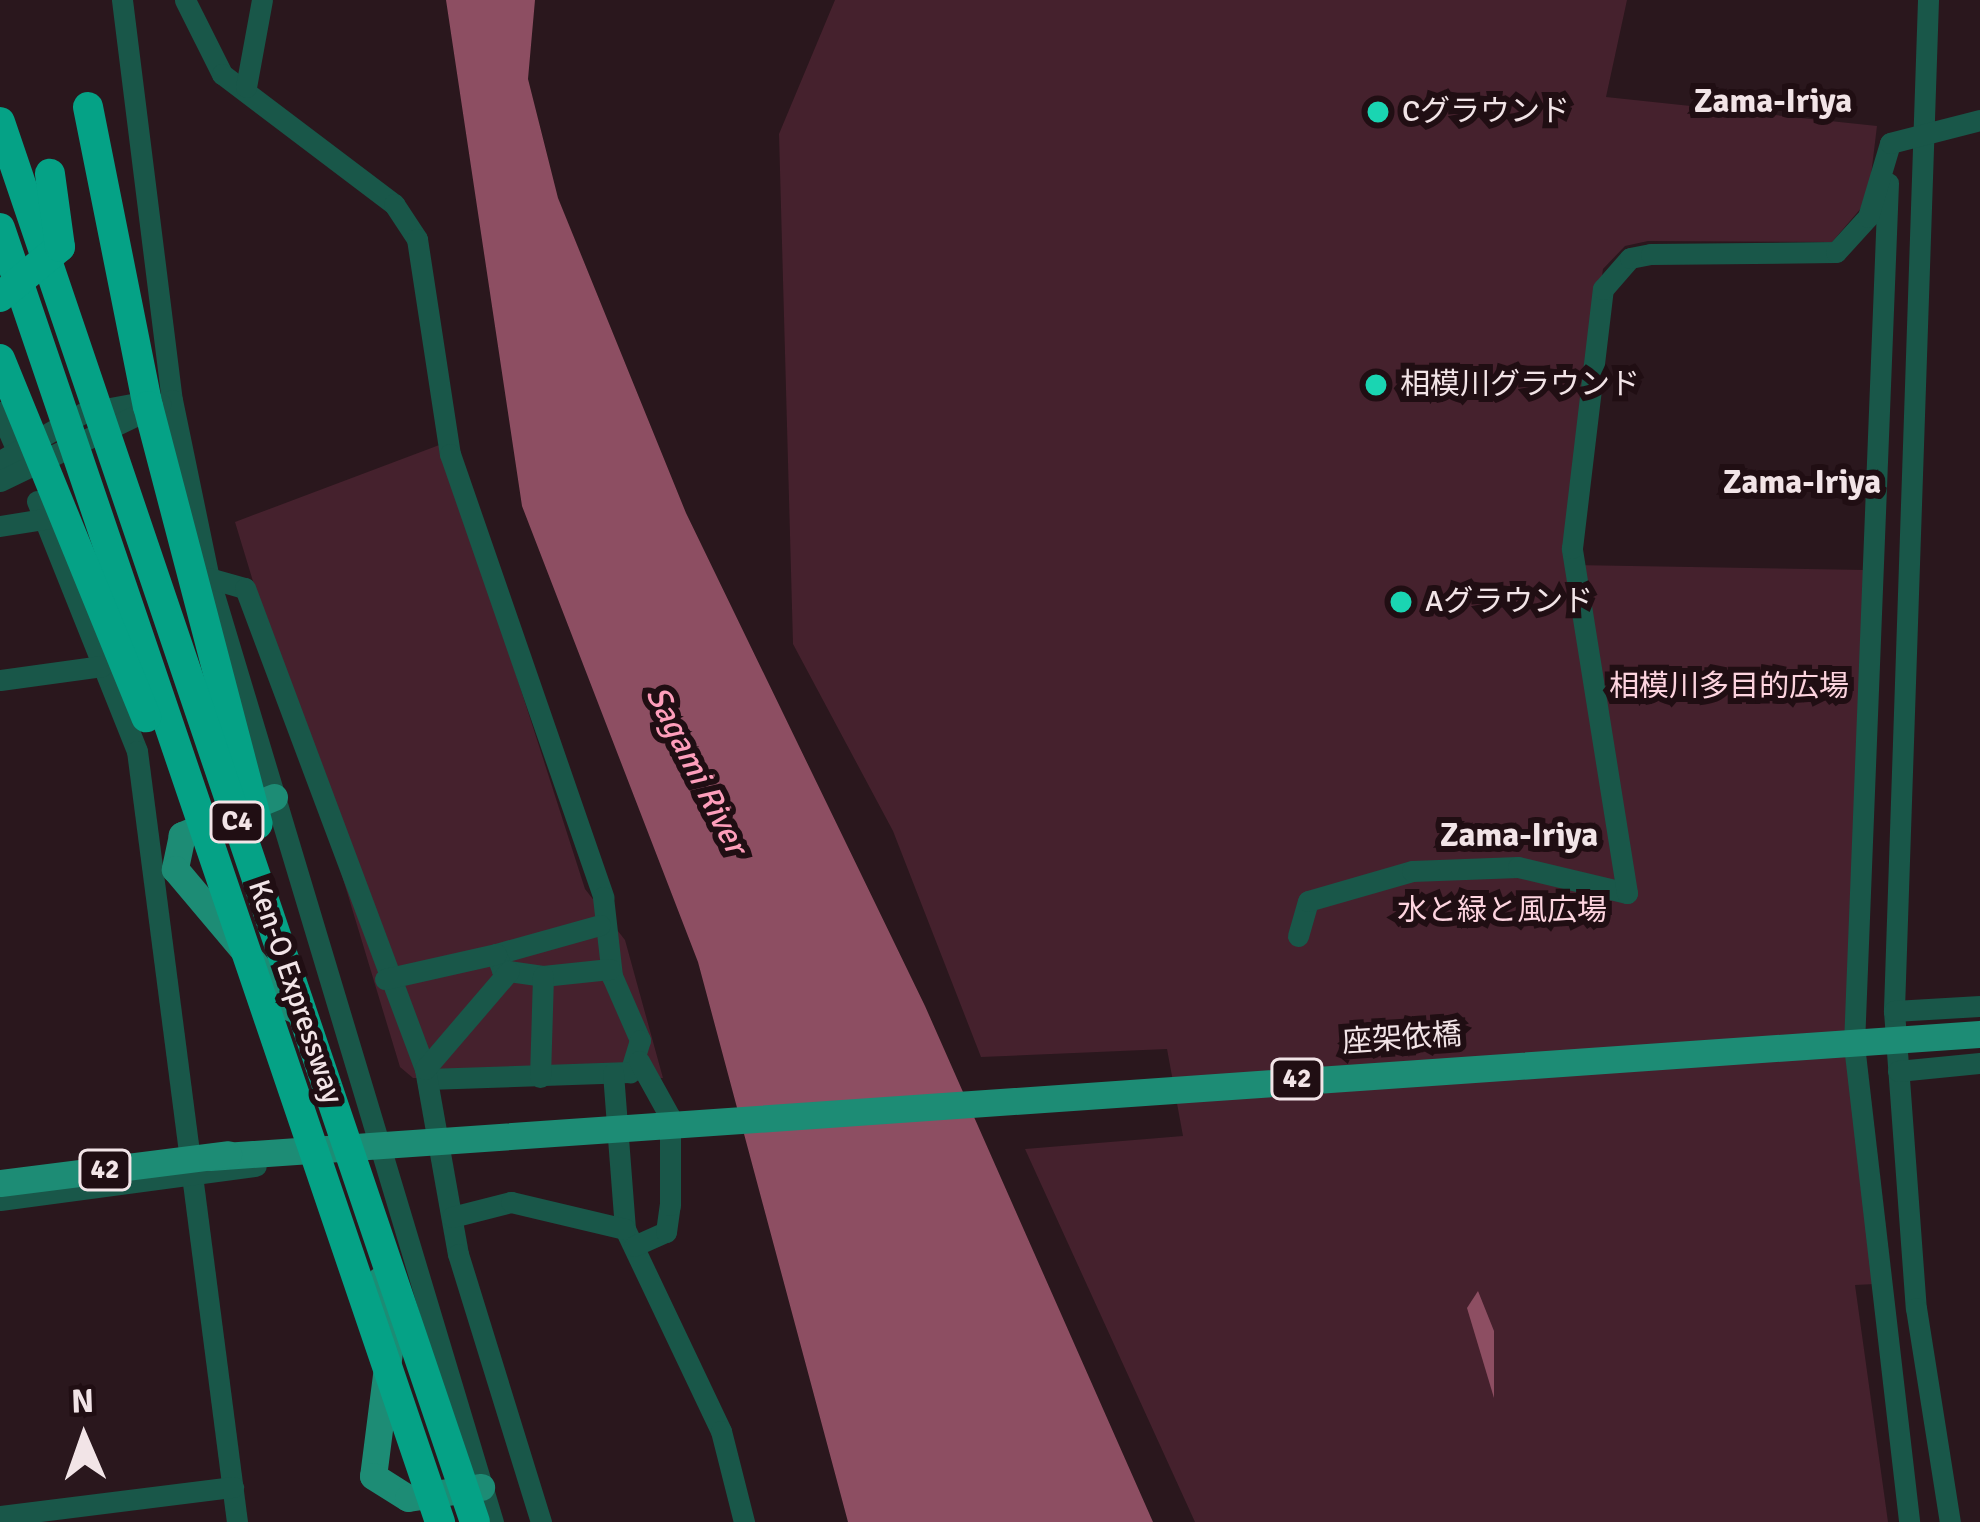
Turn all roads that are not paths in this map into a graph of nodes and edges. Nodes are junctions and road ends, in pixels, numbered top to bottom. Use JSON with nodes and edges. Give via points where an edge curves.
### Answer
{"nodes":[{"id":1,"x":122,"y":0,"type":"edge"},
{"id":2,"x":185,"y":0,"type":"edge"},
{"id":3,"x":262,"y":0,"type":"edge"},
{"id":4,"x":1928,"y":0,"type":"edge"},
{"id":5,"x":246,"y":87,"type":"junction"},
{"id":6,"x":88,"y":107,"type":"dead end"},
{"id":7,"x":1980,"y":120,"type":"edge"},
{"id":8,"x":0,"y":122,"type":"edge"},
{"id":9,"x":1926,"y":126,"type":"junction"},
{"id":10,"x":1890,"y":143,"type":"junction"},
{"id":11,"x":0,"y":228,"type":"edge"},
{"id":12,"x":0,"y":260,"type":"edge"},
{"id":13,"x":0,"y":298,"type":"edge"},
{"id":14,"x":0,"y":359,"type":"edge"},
{"id":15,"x":172,"y":400,"type":"junction"},
{"id":16,"x":0,"y":412,"type":"edge"},
{"id":17,"x":13,"y":459,"type":"edge"},
{"id":18,"x":0,"y":481,"type":"edge"},
{"id":19,"x":0,"y":526,"type":"edge"},
{"id":20,"x":209,"y":578,"type":"junction"},
{"id":21,"x":102,"y":666,"type":"junction"},
{"id":22,"x":0,"y":680,"type":"edge"},
{"id":23,"x":274,"y":797,"type":"junction"},
{"id":24,"x":601,"y":925,"type":"junction"},
{"id":25,"x":1298,"y":935,"type":"dead end"},
{"id":26,"x":503,"y":963,"type":"junction"},
{"id":27,"x":610,"y":969,"type":"junction"},
{"id":28,"x":543,"y":976,"type":"junction"},
{"id":29,"x":385,"y":979,"type":"junction"},
{"id":30,"x":1980,"y":1006,"type":"edge"},
{"id":31,"x":1894,"y":1011,"type":"junction"},
{"id":32,"x":273,"y":1028,"type":"junction"},
{"id":33,"x":1980,"y":1034,"type":"edge"},
{"id":34,"x":639,"y":1061,"type":"junction"},
{"id":35,"x":1980,"y":1063,"type":"edge"},
{"id":36,"x":1898,"y":1071,"type":"junction"},
{"id":37,"x":613,"y":1073,"type":"junction"},
{"id":38,"x":426,"y":1074,"type":"junction"},
{"id":39,"x":540,"y":1077,"type":"junction"},
{"id":40,"x":332,"y":1100,"type":"junction"},
{"id":41,"x":376,"y":1131,"type":"junction"},
{"id":42,"x":340,"y":1145,"type":"junction"},
{"id":43,"x":382,"y":1156,"type":"junction"},
{"id":44,"x":198,"y":1161,"type":"junction"},
{"id":45,"x":0,"y":1180,"type":"edge"},
{"id":46,"x":0,"y":1200,"type":"edge"},
{"id":47,"x":452,"y":1217,"type":"junction"},
{"id":48,"x":629,"y":1238,"type":"junction"},
{"id":49,"x":233,"y":1487,"type":"junction"},
{"id":50,"x":481,"y":1487,"type":"junction"},
{"id":51,"x":443,"y":1509,"type":"edge"},
{"id":52,"x":0,"y":1516,"type":"edge"},
{"id":53,"x":237,"y":1522,"type":"edge"},
{"id":54,"x":475,"y":1522,"type":"edge"},
{"id":55,"x":493,"y":1522,"type":"edge"},
{"id":56,"x":541,"y":1522,"type":"edge"},
{"id":57,"x":744,"y":1522,"type":"edge"},
{"id":58,"x":1909,"y":1522,"type":"edge"},
{"id":59,"x":1950,"y":1522,"type":"edge"}],
"edges":[{"from":1,"to":15,"type":"street"},
{"from":2,"to":5,"type":"street","via":[[222,74]]},
{"from":3,"to":5,"type":"street"},
{"from":4,"to":9,"type":"street"},
{"from":5,"to":24,"type":"street","via":[[394,204],[417,239],[450,454],[603,897]]},
{"from":6,"to":40,"type":"highway","via":[[172,506]]},
{"from":7,"to":9,"type":"street"},
{"from":8,"to":40,"type":"highway","name":"Ken-O Expressway","number":"C4"},
{"from":9,"to":10,"type":"street"},
{"from":9,"to":31,"type":"street"},
{"from":10,"to":25,"type":"street","via":[[1868,218],[1836,252],[1630,258],[1596,305],[1573,548],[1630,890],[1608,895],[1518,867],[1412,871],[1308,901]]},
{"from":10,"to":58,"type":"street","via":[[1853,997],[1883,1362]]},
{"from":11,"to":32,"type":"highway","name":"Ken-O Expressway","number":"C4"},
{"from":12,"to":13,"type":"highway","via":[[45,227],[50,174],[60,247]]},
{"from":14,"to":32,"type":"highway"},
{"from":15,"to":17,"type":"street"},
{"from":15,"to":20,"type":"street"},
{"from":16,"to":17,"type":"street"},
{"from":17,"to":18,"type":"street"},
{"from":19,"to":21,"type":"street","via":[[40,510]]},
{"from":20,"to":23,"type":"street"},
{"from":20,"to":29,"type":"street","via":[[245,588]]},
{"from":21,"to":22,"type":"street"},
{"from":21,"to":44,"type":"street","via":[[137,751]]},
{"from":23,"to":41,"type":"street"},
{"from":23,"to":42,"type":"main road","via":[[182,836],[175,868],[290,1003]]},
{"from":24,"to":26,"type":"street"},
{"from":24,"to":27,"type":"street"},
{"from":26,"to":28,"type":"street"},
{"from":26,"to":29,"type":"street"},
{"from":26,"to":38,"type":"street"},
{"from":27,"to":28,"type":"street"},
{"from":27,"to":34,"type":"street"},
{"from":28,"to":39,"type":"street"},
{"from":29,"to":38,"type":"street"},
{"from":30,"to":31,"type":"street"},
{"from":31,"to":36,"type":"street"},
{"from":32,"to":51,"type":"highway","name":"Ken-O Expressway","number":"C4"},
{"from":33,"to":42,"type":"main road","name":"座架依橋","number":"42"},
{"from":34,"to":37,"type":"street"},
{"from":34,"to":48,"type":"street","via":[[670,1117],[670,1205],[666,1232]]},
{"from":35,"to":36,"type":"street"},
{"from":36,"to":59,"type":"street","via":[[1916,1308]]},
{"from":37,"to":39,"type":"street"},
{"from":37,"to":48,"type":"street"},
{"from":38,"to":39,"type":"street"},
{"from":38,"to":47,"type":"street"},
{"from":40,"to":54,"type":"highway","name":"Ken-O Expressway","number":"C4"},
{"from":41,"to":43,"type":"street"},
{"from":41,"to":44,"type":"street"},
{"from":42,"to":44,"type":"main road","name":"座架依橋","number":"42"},
{"from":42,"to":51,"type":"main road","via":[[391,1336],[373,1476]]},
{"from":43,"to":44,"type":"street"},
{"from":43,"to":50,"type":"street"},
{"from":44,"to":45,"type":"main road","name":"座架依橋","number":"42"},
{"from":44,"to":46,"type":"street"},
{"from":44,"to":49,"type":"street"},
{"from":47,"to":48,"type":"street","via":[[511,1202]]},
{"from":47,"to":56,"type":"street"},
{"from":48,"to":57,"type":"street","via":[[722,1431]]},
{"from":49,"to":52,"type":"street"},
{"from":49,"to":53,"type":"street"},
{"from":50,"to":51,"type":"main road"},
{"from":50,"to":55,"type":"street"}]}
